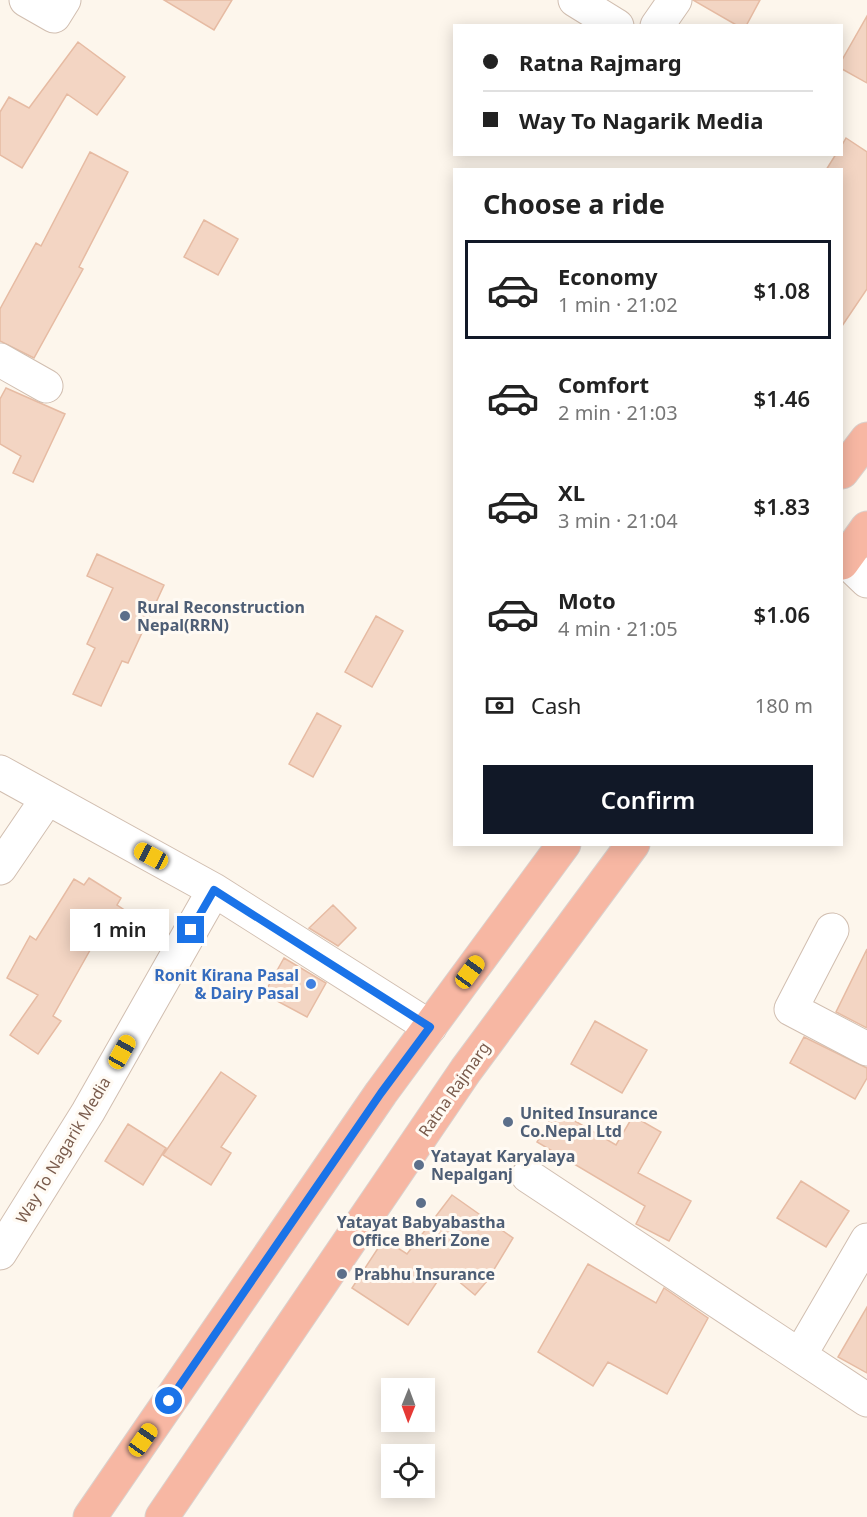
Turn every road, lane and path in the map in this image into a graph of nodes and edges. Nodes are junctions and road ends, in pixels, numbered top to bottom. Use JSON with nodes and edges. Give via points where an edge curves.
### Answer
{"nodes":[{"id":1,"x":27,"y":0,"type":"edge"},
{"id":2,"x":64,"y":0,"type":"edge"},
{"id":3,"x":575,"y":0,"type":"edge"},
{"id":4,"x":675,"y":0,"type":"edge"},
{"id":5,"x":613,"y":24,"type":"edge"},
{"id":6,"x":658,"y":24,"type":"edge"},
{"id":7,"x":0,"y":360,"type":"edge"},
{"id":8,"x":45,"y":386,"type":"dead end"},
{"id":9,"x":867,"y":439,"type":"edge"},
{"id":10,"x":843,"y":471,"type":"edge"},
{"id":11,"x":867,"y":528,"type":"edge"},
{"id":12,"x":851,"y":568,"type":"edge"},
{"id":13,"x":0,"y":772,"type":"edge"},
{"id":14,"x":47,"y":799,"type":"junction"},
{"id":15,"x":563,"y":846,"type":"edge"},
{"id":16,"x":632,"y":846,"type":"edge"},
{"id":17,"x":0,"y":868,"type":"edge"},
{"id":18,"x":214,"y":890,"type":"junction"},
{"id":19,"x":832,"y":930,"type":"dead end"},
{"id":20,"x":430,"y":1027,"type":"junction"},
{"id":21,"x":867,"y":1049,"type":"edge"},
{"id":22,"x":528,"y":1176,"type":"dead end"},
{"id":23,"x":867,"y":1240,"type":"edge"},
{"id":24,"x":0,"y":1253,"type":"edge"},
{"id":25,"x":800,"y":1355,"type":"junction"},
{"id":26,"x":867,"y":1400,"type":"edge"},
{"id":27,"x":90,"y":1517,"type":"edge"},
{"id":28,"x":162,"y":1517,"type":"edge"}],
"edges":[{"from":1,"to":2,"type":"street","via":[[54,16]]},
{"from":3,"to":5,"type":"street"},
{"from":4,"to":6,"type":"street"},
{"from":7,"to":8,"type":"street"},
{"from":9,"to":10,"type":"highway"},
{"from":11,"to":12,"type":"highway"},
{"from":13,"to":14,"type":"street"},
{"from":14,"to":17,"type":"street"},
{"from":14,"to":18,"type":"street"},
{"from":15,"to":20,"type":"highway"},
{"from":16,"to":28,"type":"highway","name":"Ratna Rajmarg","via":[[466,1070]]},
{"from":18,"to":20,"type":"street"},
{"from":18,"to":24,"type":"street","name":"Way To Nagarik Media","via":[[88,1112]]},
{"from":19,"to":21,"type":"street","via":[[792,1010]]},
{"from":20,"to":27,"type":"highway"},
{"from":22,"to":25,"type":"street"},
{"from":23,"to":25,"type":"street"},
{"from":25,"to":26,"type":"street"}]}
